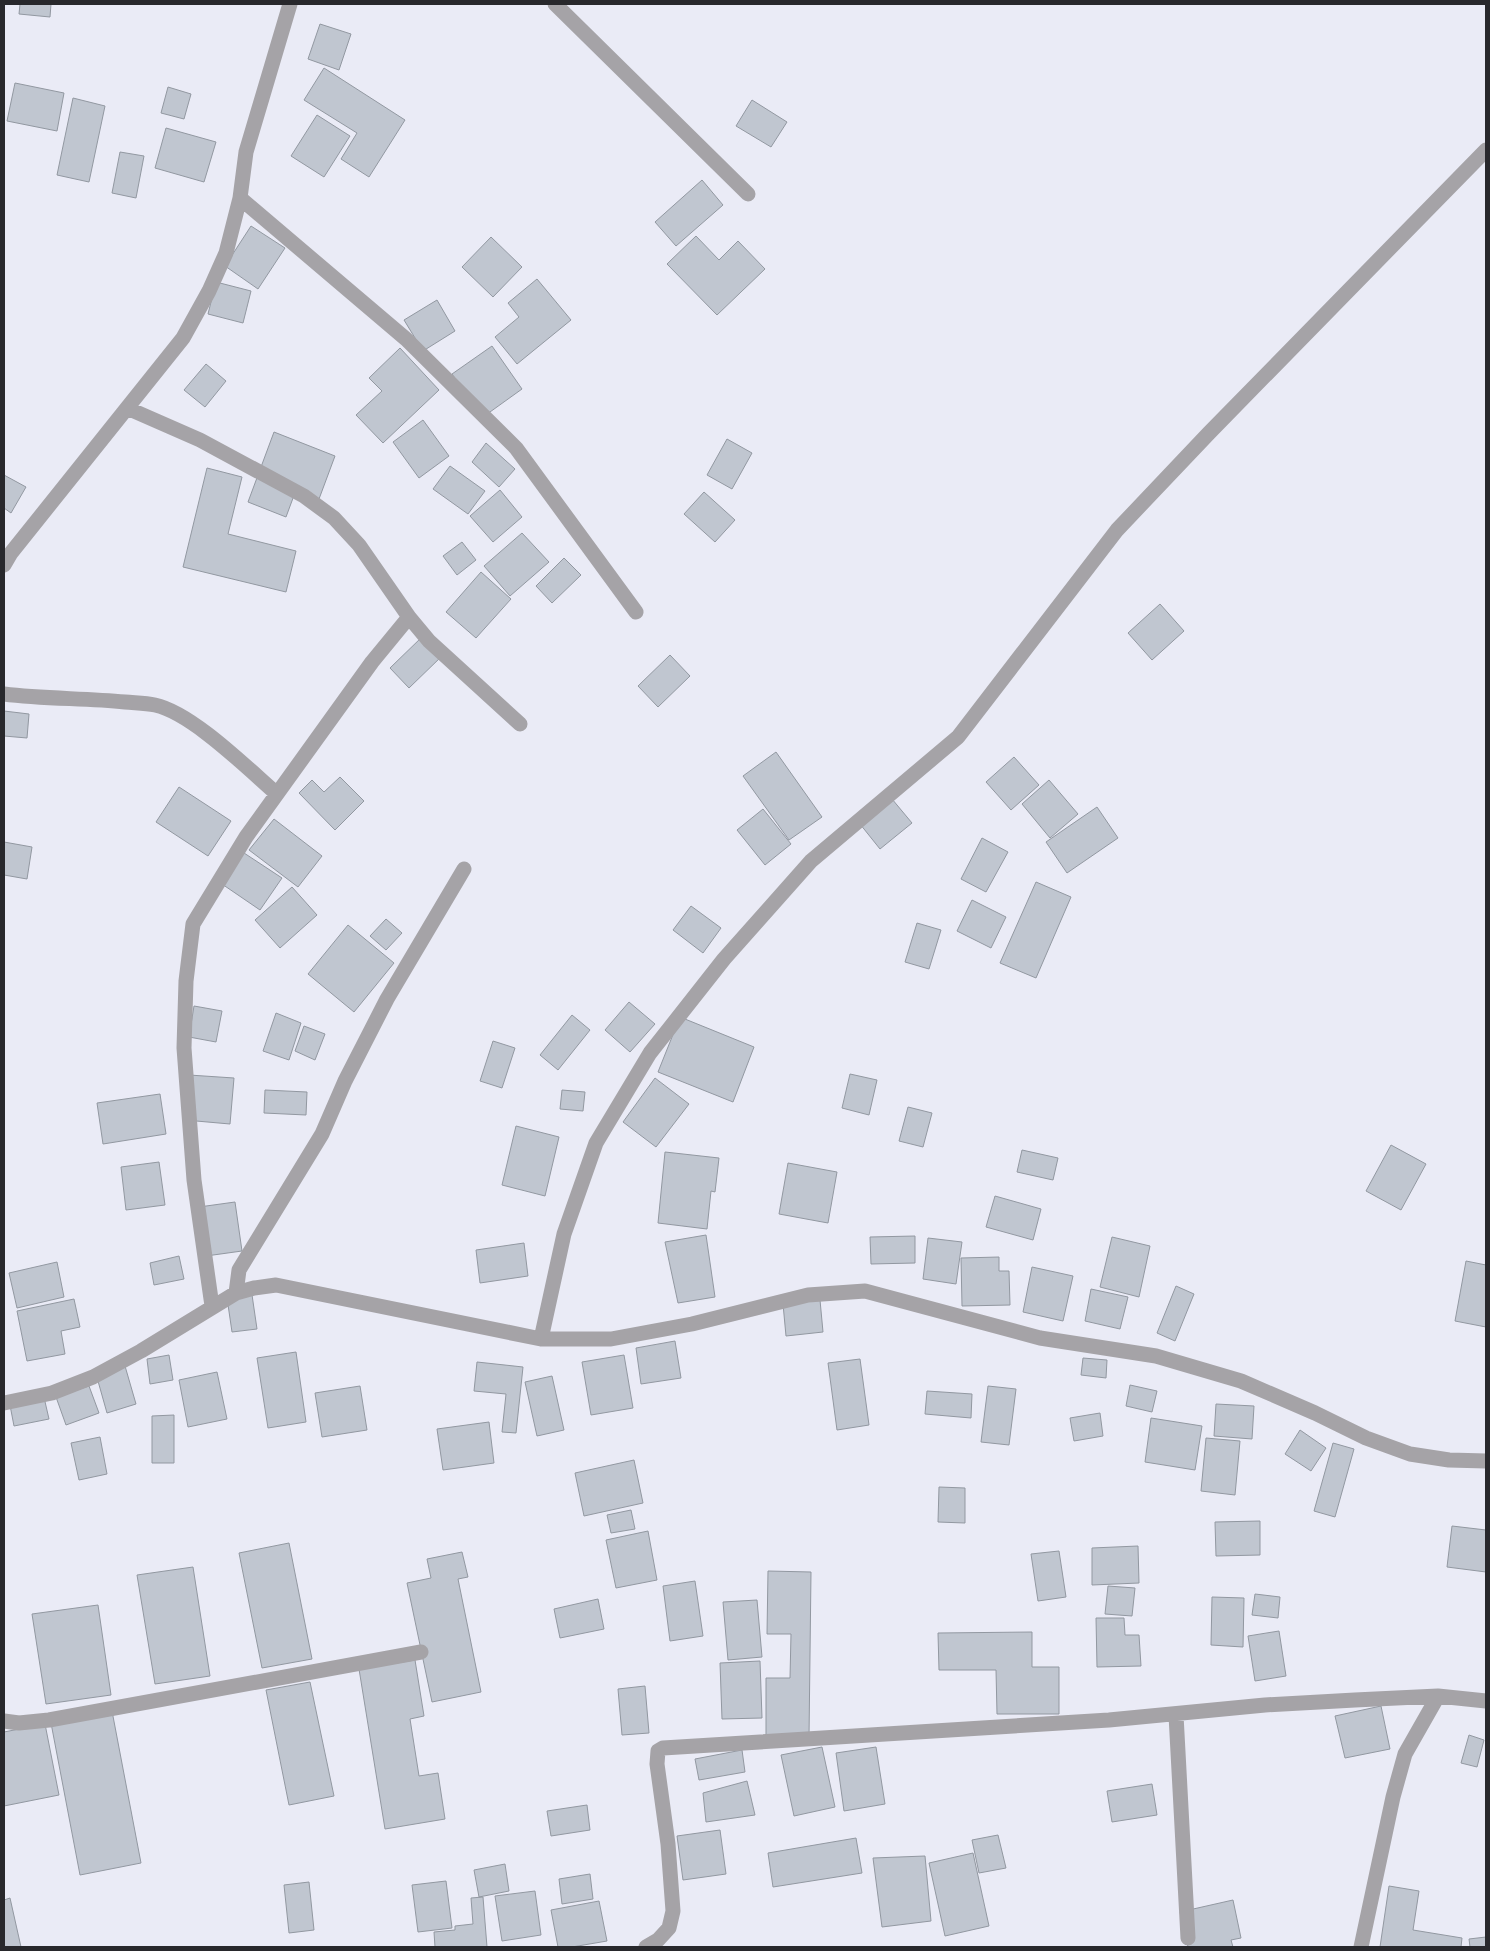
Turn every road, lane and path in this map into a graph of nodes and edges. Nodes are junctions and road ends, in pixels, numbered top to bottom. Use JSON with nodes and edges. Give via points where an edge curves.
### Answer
{"nodes":[{"id":1,"x":290,"y":4,"type":"edge"},
{"id":2,"x":555,"y":4,"type":"edge"},
{"id":3,"x":1486,"y":150,"type":"edge"},
{"id":4,"x":748,"y":194,"type":"dead end"},
{"id":5,"x":240,"y":198,"type":"junction"},
{"id":6,"x":127,"y":408,"type":"junction"},
{"id":7,"x":4,"y":565,"type":"edge"},
{"id":8,"x":636,"y":612,"type":"dead end"},
{"id":9,"x":409,"y":617,"type":"junction"},
{"id":10,"x":4,"y":694,"type":"edge"},
{"id":11,"x":520,"y":724,"type":"dead end"},
{"id":12,"x":277,"y":794,"type":"junction"},
{"id":13,"x":464,"y":869,"type":"dead end"},
{"id":14,"x":236,"y":1293,"type":"junction"},
{"id":15,"x":212,"y":1306,"type":"junction"},
{"id":16,"x":541,"y":1339,"type":"junction"},
{"id":17,"x":4,"y":1403,"type":"edge"},
{"id":18,"x":1486,"y":1461,"type":"edge"},
{"id":19,"x":421,"y":1652,"type":"dead end"},
{"id":20,"x":1438,"y":1696,"type":"junction"},
{"id":21,"x":1486,"y":1702,"type":"edge"},
{"id":22,"x":1176,"y":1715,"type":"junction"},
{"id":23,"x":4,"y":1721,"type":"edge"},
{"id":24,"x":1188,"y":1938,"type":"dead end"},
{"id":25,"x":646,"y":1947,"type":"edge"},
{"id":26,"x":1361,"y":1947,"type":"edge"}],
"edges":[{"from":1,"to":5,"type":"street","via":[[246,152]]},
{"from":2,"to":4,"type":"street"},
{"from":3,"to":16,"type":"street","via":[[1117,530],[958,736],[811,861],[724,959],[650,1053],[596,1143],[564,1234]]},
{"from":5,"to":6,"type":"street","via":[[226,253],[209,291],[183,338]]},
{"from":5,"to":8,"type":"street","via":[[406,339],[516,448]]},
{"from":6,"to":7,"type":"street"},
{"from":6,"to":9,"type":"street","via":[[200,440],[304,496],[334,518],[359,546]]},
{"from":9,"to":11,"type":"street","via":[[429,640]]},
{"from":9,"to":12,"type":"street","via":[[372,662]]},
{"from":10,"to":12,"type":"street","via":[[156,705],[194,724]]},
{"from":12,"to":15,"type":"street","via":[[193,924],[186,981],[184,1048],[194,1180]]},
{"from":13,"to":14,"type":"street","via":[[387,999],[322,1134],[239,1270]]},
{"from":14,"to":15,"type":"street"},
{"from":14,"to":16,"type":"street","via":[[276,1286]]},
{"from":15,"to":17,"type":"street","via":[[93,1377],[52,1393]]},
{"from":16,"to":18,"type":"street","via":[[611,1339],[692,1324],[808,1295],[865,1291],[1040,1338],[1156,1356],[1241,1381],[1366,1438],[1410,1454]]},
{"from":19,"to":23,"type":"street","via":[[49,1720]]},
{"from":20,"to":21,"type":"street"},
{"from":20,"to":22,"type":"street","via":[[1265,1705]]},
{"from":20,"to":26,"type":"street","via":[[1405,1754]]},
{"from":22,"to":24,"type":"street"},
{"from":22,"to":25,"type":"street","via":[[663,1748],[658,1751],[657,1764],[668,1844],[672,1911],[669,1928]]}]}
